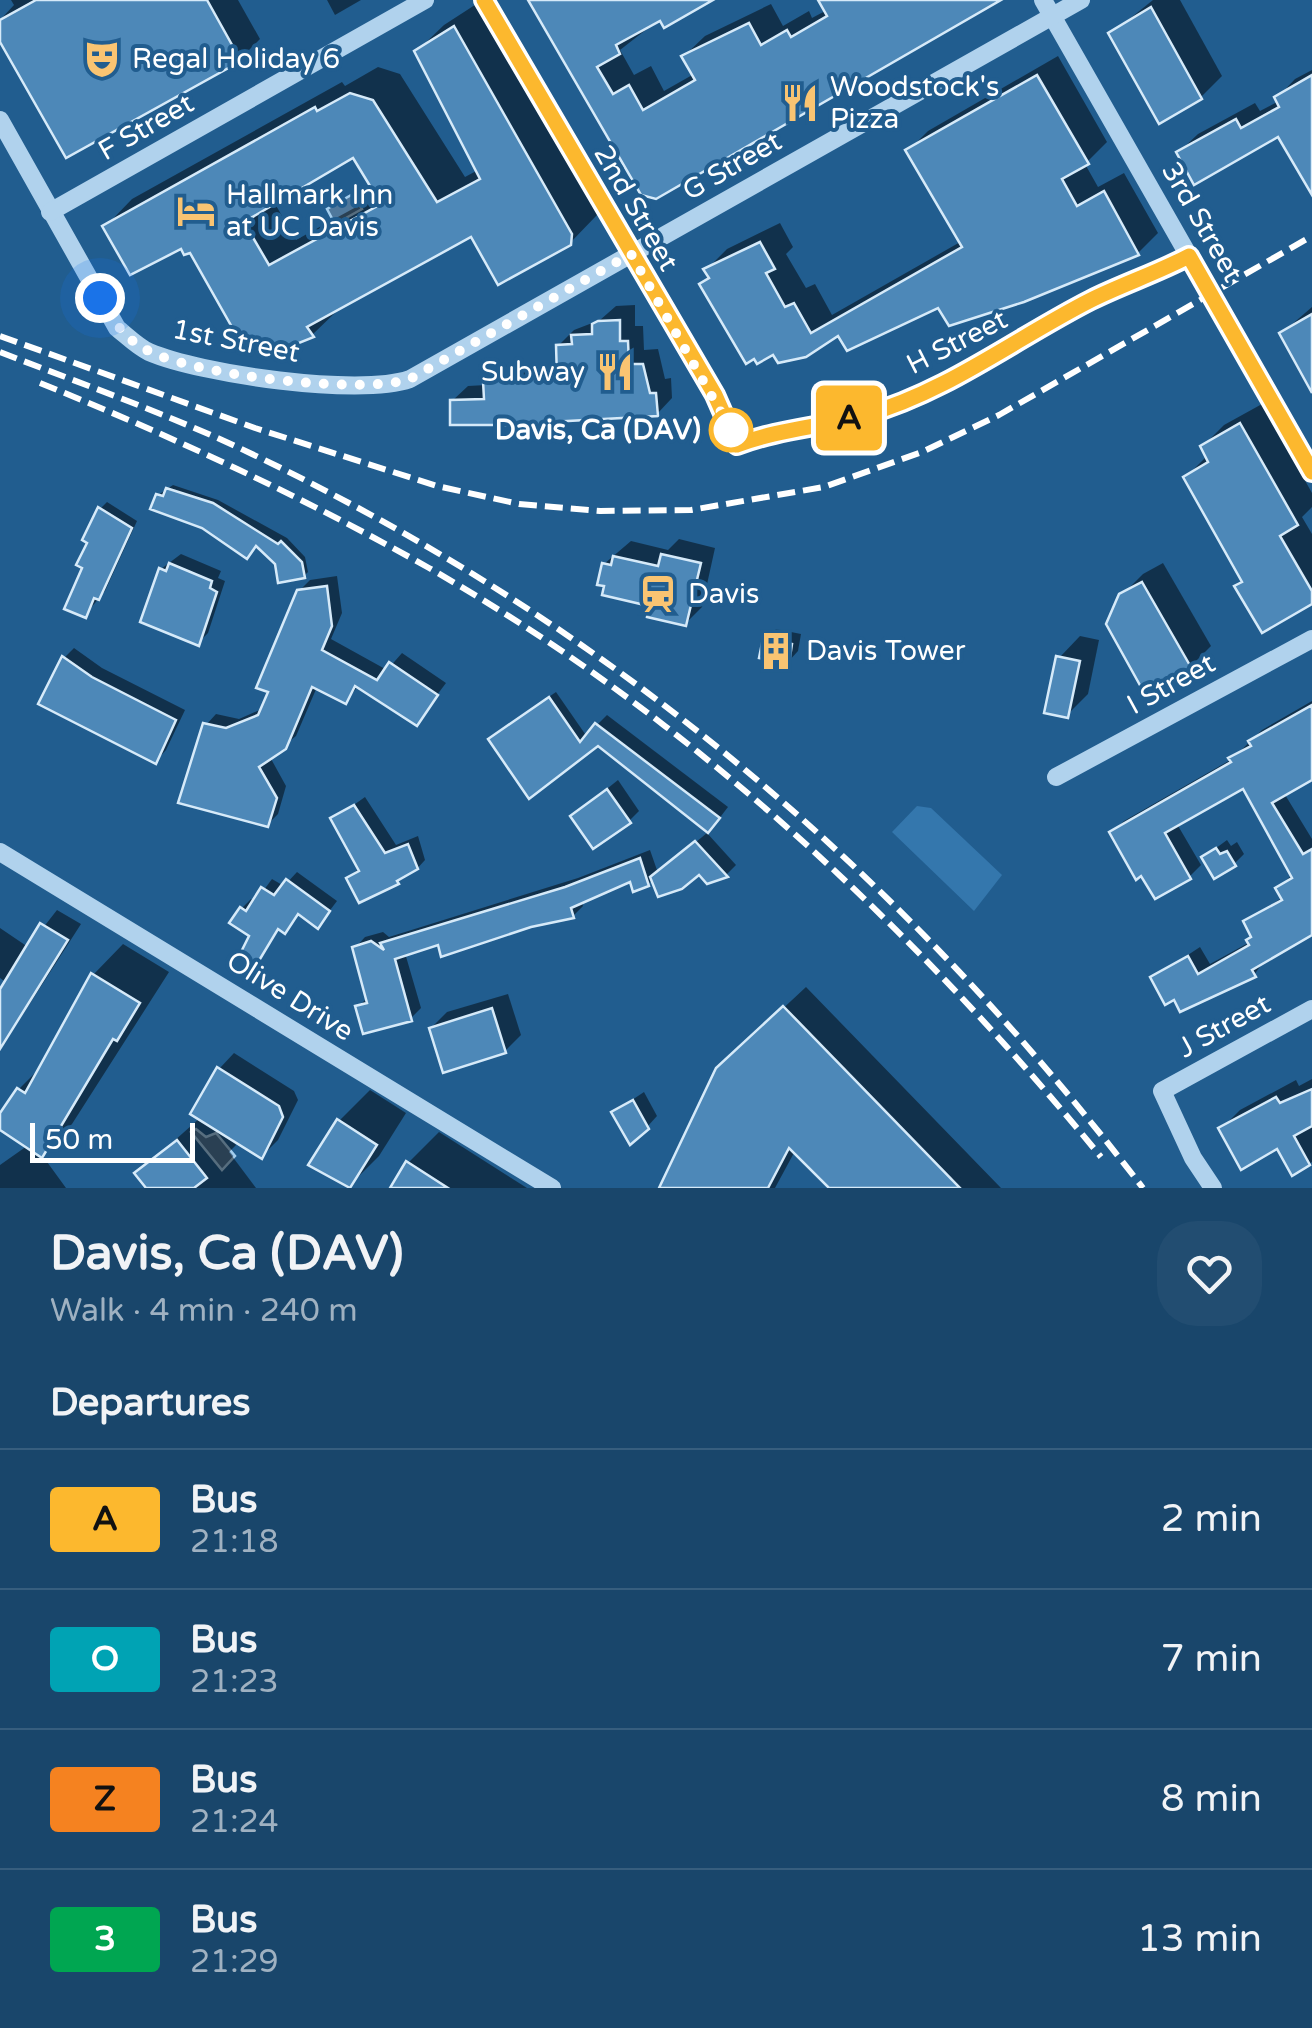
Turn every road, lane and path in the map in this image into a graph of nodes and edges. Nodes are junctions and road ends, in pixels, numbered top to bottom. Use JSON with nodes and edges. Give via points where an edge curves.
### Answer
{"nodes":[{"id":1,"x":426,"y":0,"type":"edge"},
{"id":2,"x":484,"y":0,"type":"edge"},
{"id":3,"x":1081,"y":0,"type":"edge"},
{"id":4,"x":1048,"y":8,"type":"edge"},
{"id":5,"x":0,"y":120,"type":"edge"},
{"id":6,"x":50,"y":212,"type":"junction"},
{"id":7,"x":631,"y":254,"type":"junction"},
{"id":8,"x":1189,"y":256,"type":"junction"},
{"id":9,"x":410,"y":379,"type":"joint"},
{"id":10,"x":737,"y":445,"type":"joint"},
{"id":11,"x":1312,"y":472,"type":"edge"},
{"id":12,"x":1312,"y":639,"type":"edge"},
{"id":13,"x":1056,"y":776,"type":"dead end"},
{"id":14,"x":0,"y":852,"type":"edge"},
{"id":15,"x":1312,"y":1009,"type":"edge"},
{"id":16,"x":552,"y":1188,"type":"edge"},
{"id":17,"x":1212,"y":1188,"type":"edge"}],
"edges":[{"from":1,"to":6,"type":"street","name":"F Street"},
{"from":2,"to":7,"type":"street","name":"2nd Street"},
{"from":3,"to":4,"type":"street","name":"G Street"},
{"from":4,"to":7,"type":"street","name":"G Street","via":[[1025,32]]},
{"from":4,"to":8,"type":"street","name":"3rd Street"},
{"from":5,"to":6,"type":"street","name":"1st Street"},
{"from":6,"to":9,"type":"street","name":"1st Street","via":[[117,328],[147,351],[276,380],[361,387]]},
{"from":7,"to":9,"type":"street","name":"G Street"},
{"from":7,"to":10,"type":"street","name":"2nd Street","via":[[715,395]]},
{"from":8,"to":10,"type":"street","name":"H Street","via":[[910,398]]},
{"from":8,"to":11,"type":"street","name":"3rd Street"},
{"from":12,"to":13,"type":"street","name":"I Street"},
{"from":14,"to":16,"type":"street","name":"Olive Drive"},
{"from":15,"to":17,"type":"street","name":"J Street","via":[[1162,1091]]}]}
